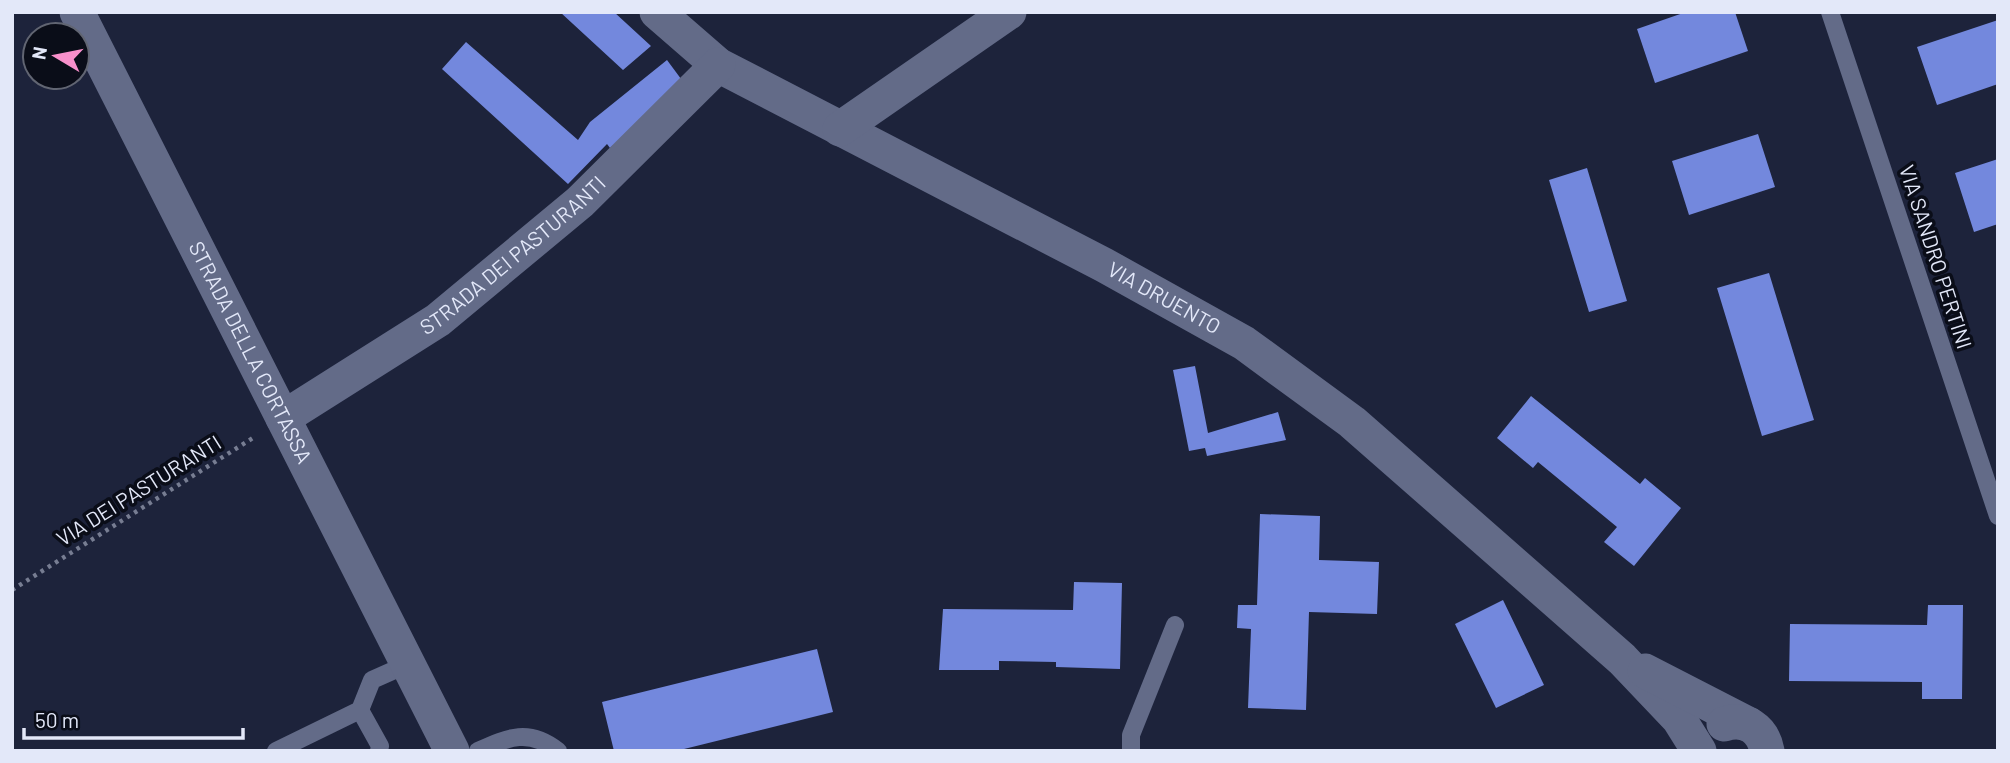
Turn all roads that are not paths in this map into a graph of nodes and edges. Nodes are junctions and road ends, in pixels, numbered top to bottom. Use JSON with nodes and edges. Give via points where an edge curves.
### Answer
{"nodes":[{"id":1,"x":77,"y":12,"type":"edge"},
{"id":2,"x":657,"y":12,"type":"edge"},
{"id":3,"x":1009,"y":12,"type":"edge"},
{"id":4,"x":1830,"y":12,"type":"edge"},
{"id":5,"x":718,"y":65,"type":"junction"},
{"id":6,"x":839,"y":129,"type":"junction"},
{"id":7,"x":284,"y":418,"type":"junction"},
{"id":8,"x":1998,"y":516,"type":"edge"},
{"id":9,"x":1175,"y":625,"type":"dead end"},
{"id":10,"x":1622,"y":659,"type":"junction"},
{"id":11,"x":415,"y":677,"type":"junction"},
{"id":12,"x":360,"y":710,"type":"junction"},
{"id":13,"x":1758,"y":736,"type":"edge"},
{"id":14,"x":276,"y":751,"type":"edge"},
{"id":15,"x":379,"y":751,"type":"edge"},
{"id":16,"x":424,"y":751,"type":"edge"},
{"id":17,"x":452,"y":751,"type":"edge"},
{"id":18,"x":478,"y":751,"type":"edge"},
{"id":19,"x":558,"y":751,"type":"edge"},
{"id":20,"x":1131,"y":751,"type":"edge"},
{"id":21,"x":1702,"y":751,"type":"edge"},
{"id":22,"x":1795,"y":751,"type":"edge"}],
"edges":[{"from":1,"to":7,"type":"street","name":"STRADA DELLA CORTASSA"},
{"from":2,"to":5,"type":"street","name":"VIA DRUENTO"},
{"from":3,"to":6,"type":"street"},
{"from":4,"to":8,"type":"lane","name":"VIA SANDRO PERTINI"},
{"from":5,"to":6,"type":"street","name":"VIA DRUENTO"},
{"from":5,"to":7,"type":"street","name":"STRADA DEI PASTURANTI","via":[[580,202],[438,320]]},
{"from":6,"to":10,"type":"street","name":"VIA DRUENTO","via":[[1104,265],[1244,343],[1352,422]]},
{"from":7,"to":11,"type":"street","name":"STRADA DELLA CORTASSA"},
{"from":9,"to":20,"type":"lane","via":[[1131,736]]},
{"from":10,"to":13,"type":"street","name":"VIA DRUENTO"},
{"from":10,"to":21,"type":"street","name":"VIA DRUENTO","via":[[1679,719]]},
{"from":11,"to":12,"type":"lane","via":[[372,680]]},
{"from":11,"to":16,"type":"street","via":[[426,731]]},
{"from":11,"to":17,"type":"street","name":"STRADA DELLA CORTASSA"},
{"from":12,"to":14,"type":"lane"},
{"from":12,"to":15,"type":"lane"},
{"from":13,"to":21,"type":"street","name":"VIA DRUENTO","via":[[1729,723],[1712,733]]},
{"from":13,"to":22,"type":"street"},
{"from":18,"to":19,"type":"lane","via":[[519,736],[542,738]]}]}
